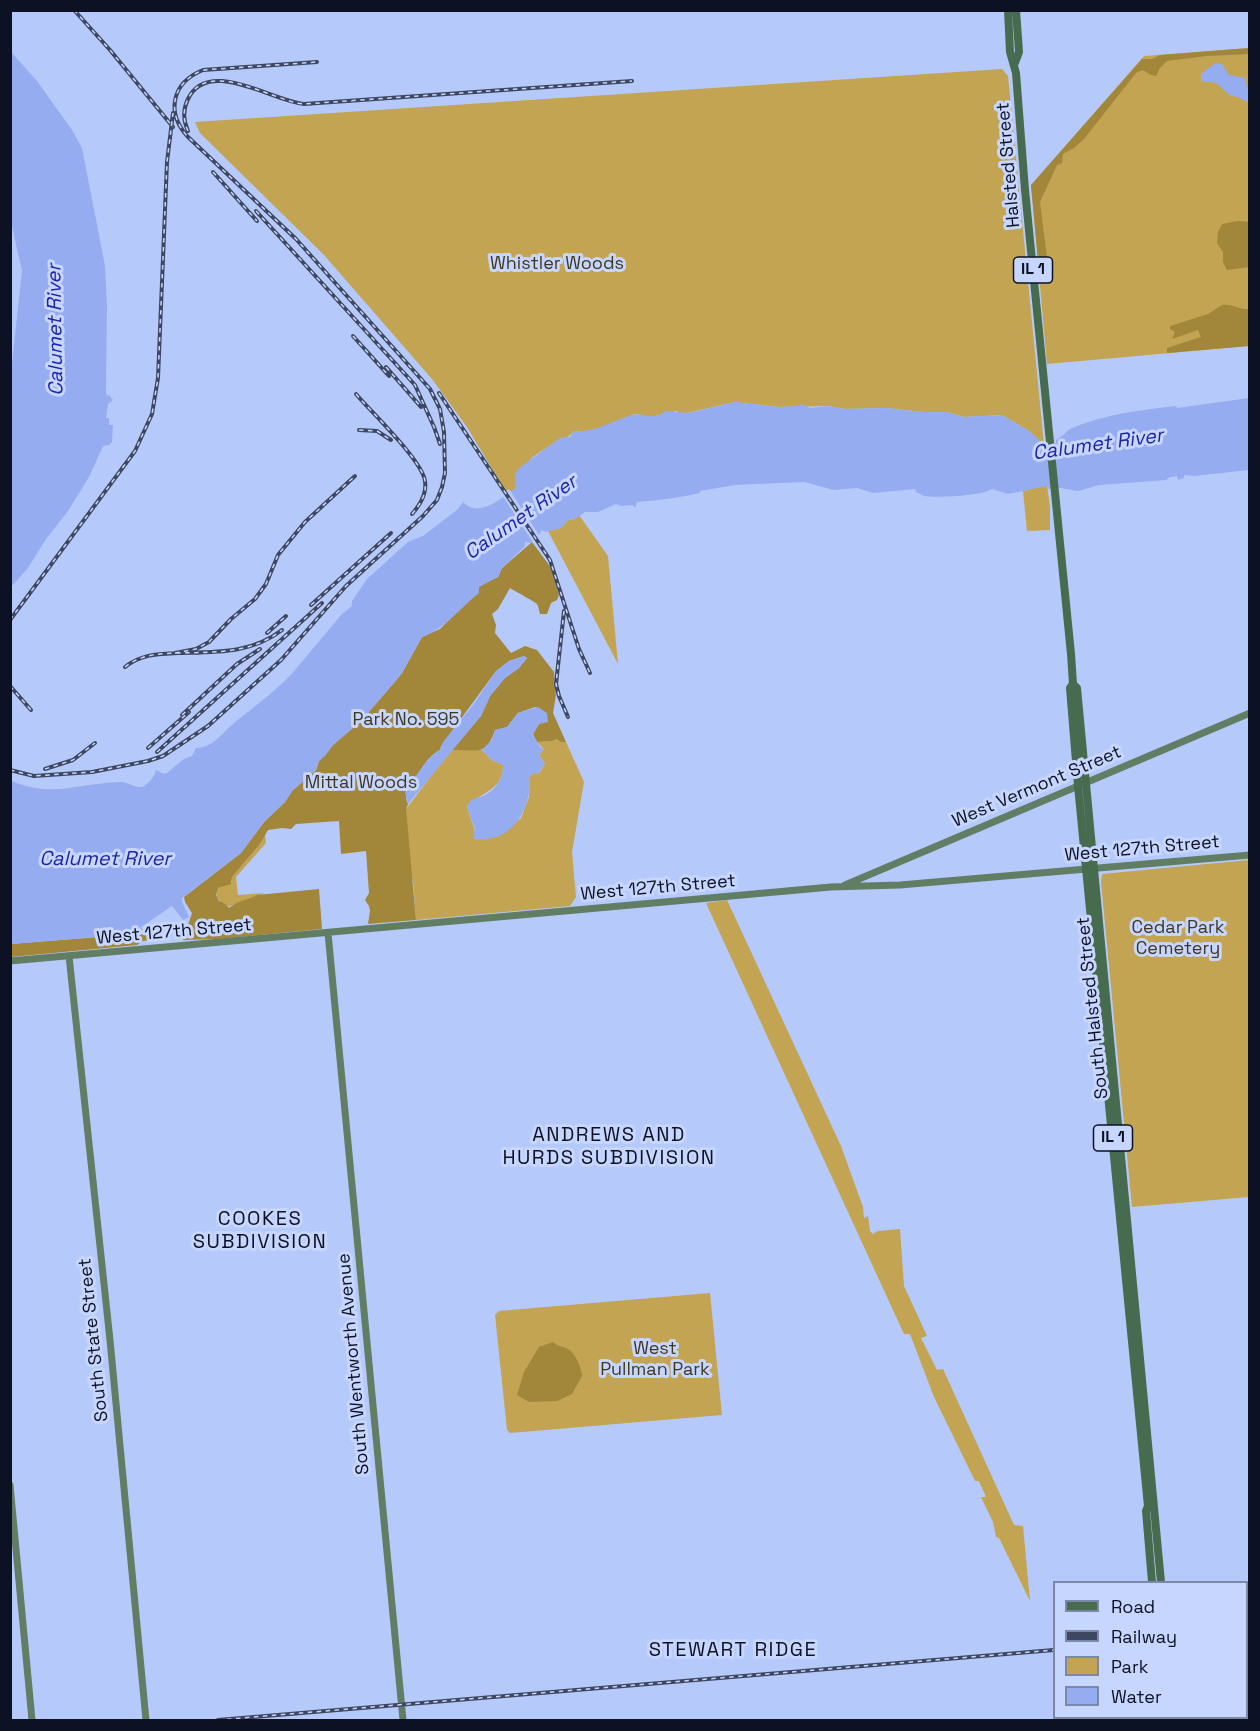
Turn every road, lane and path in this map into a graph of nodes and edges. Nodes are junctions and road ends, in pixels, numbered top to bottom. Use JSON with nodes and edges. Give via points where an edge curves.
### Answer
{"nodes":[{"id":1,"x":1008,"y":10,"type":"edge"},
{"id":2,"x":1016,"y":10,"type":"edge"},
{"id":3,"x":1015,"y":63,"type":"junction"},
{"id":4,"x":1050,"y":444,"type":"joint"},
{"id":5,"x":1250,"y":713,"type":"edge"},
{"id":6,"x":1082,"y":784,"type":"junction"},
{"id":7,"x":1250,"y":855,"type":"edge"},
{"id":8,"x":1091,"y":869,"type":"junction"},
{"id":9,"x":837,"y":887,"type":"junction"},
{"id":10,"x":328,"y":933,"type":"junction"},
{"id":11,"x":69,"y":956,"type":"junction"},
{"id":12,"x":10,"y":961,"type":"edge"},
{"id":13,"x":10,"y":1485,"type":"edge"},
{"id":14,"x":1152,"y":1581,"type":"edge"},
{"id":15,"x":1161,"y":1581,"type":"edge"},
{"id":16,"x":32,"y":1720,"type":"edge"},
{"id":17,"x":146,"y":1720,"type":"edge"},
{"id":18,"x":403,"y":1720,"type":"edge"}],
"edges":[{"from":1,"to":3,"type":"main road","name":"Halsted Street","number":"IL 1","via":[[1010,52]]},
{"from":2,"to":3,"type":"main road","name":"Halsted Street","number":"IL 1","via":[[1019,52]]},
{"from":3,"to":4,"type":"main road","name":"Halsted Street","number":"IL 1"},
{"from":4,"to":6,"type":"main road","name":"South Halsted Street","number":"IL 1"},
{"from":5,"to":6,"type":"street","name":"West Vermont Street"},
{"from":6,"to":8,"type":"main road","name":"South Halsted Street","number":"IL 1"},
{"from":6,"to":9,"type":"street","name":"West Vermont Street"},
{"from":7,"to":8,"type":"street","name":"West 127th Street"},
{"from":8,"to":9,"type":"street","name":"West 127th Street"},
{"from":8,"to":14,"type":"main road","name":"South Halsted Street","number":"IL 1"},
{"from":8,"to":15,"type":"main road","name":"South Halsted Street","number":"IL 1"},
{"from":9,"to":10,"type":"street","name":"West 127th Street"},
{"from":10,"to":11,"type":"street","name":"West 127th Street"},
{"from":10,"to":18,"type":"street","name":"South Wentworth Avenue"},
{"from":11,"to":12,"type":"street","name":"West 127th Street"},
{"from":11,"to":17,"type":"street","name":"South State Street"},
{"from":13,"to":16,"type":"street"}]}
